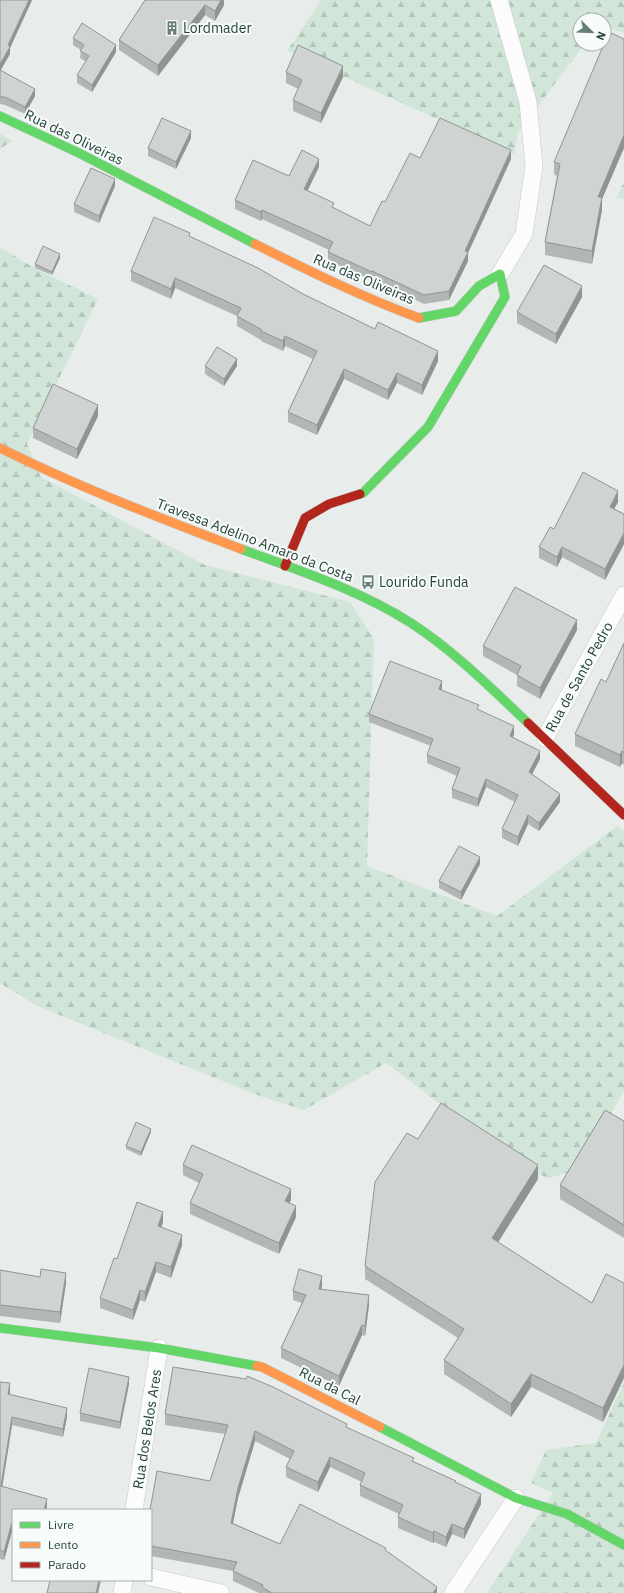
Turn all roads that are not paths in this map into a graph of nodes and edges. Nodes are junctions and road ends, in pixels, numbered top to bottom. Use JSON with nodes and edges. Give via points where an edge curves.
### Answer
{"nodes":[{"id":1,"x":499,"y":0,"type":"edge"},
{"id":2,"x":0,"y":116,"type":"edge"},
{"id":3,"x":500,"y":274,"type":"junction"},
{"id":4,"x":0,"y":448,"type":"edge"},
{"id":5,"x":285,"y":566,"type":"junction"},
{"id":6,"x":624,"y":595,"type":"edge"},
{"id":7,"x":545,"y":738,"type":"junction"},
{"id":8,"x":624,"y":815,"type":"edge"},
{"id":9,"x":0,"y":1328,"type":"edge"},
{"id":10,"x":159,"y":1348,"type":"junction"},
{"id":11,"x":516,"y":1498,"type":"junction"},
{"id":12,"x":134,"y":1509,"type":"edge"},
{"id":13,"x":624,"y":1545,"type":"edge"},
{"id":14,"x":152,"y":1577,"type":"edge"},
{"id":15,"x":124,"y":1581,"type":"edge"},
{"id":16,"x":122,"y":1593,"type":"edge"},
{"id":17,"x":221,"y":1593,"type":"edge"},
{"id":18,"x":453,"y":1593,"type":"edge"}],
"edges":[{"from":1,"to":3,"type":"street","via":[[528,102],[534,166],[524,234]]},
{"from":2,"to":3,"type":"street","name":"Rua das Oliveiras","via":[[79,153],[318,276],[419,318],[456,311],[479,286]]},
{"from":3,"to":5,"type":"street","via":[[505,297],[428,427],[363,493],[330,504],[305,518]]},
{"from":4,"to":5,"type":"street","name":"Travessa Adelino Amaro da Costa","via":[[98,494]]},
{"from":5,"to":7,"type":"street","name":"Travessa Adelino Amaro da Costa","via":[[336,585],[405,620],[488,685]]},
{"from":6,"to":7,"type":"street","name":"Rua de Santo Pedro"},
{"from":7,"to":8,"type":"street","name":"Travessa Adelino Amaro da Costa"},
{"from":9,"to":10,"type":"street","name":"Rua da Cal"},
{"from":10,"to":11,"type":"street","name":"Rua da Cal","via":[[262,1367]]},
{"from":10,"to":12,"type":"street","name":"Rua dos Belos Ares"},
{"from":11,"to":13,"type":"street","name":"Rua da Cal","via":[[567,1514]]},
{"from":11,"to":18,"type":"street"},
{"from":14,"to":17,"type":"street"},
{"from":15,"to":16,"type":"street"}]}
